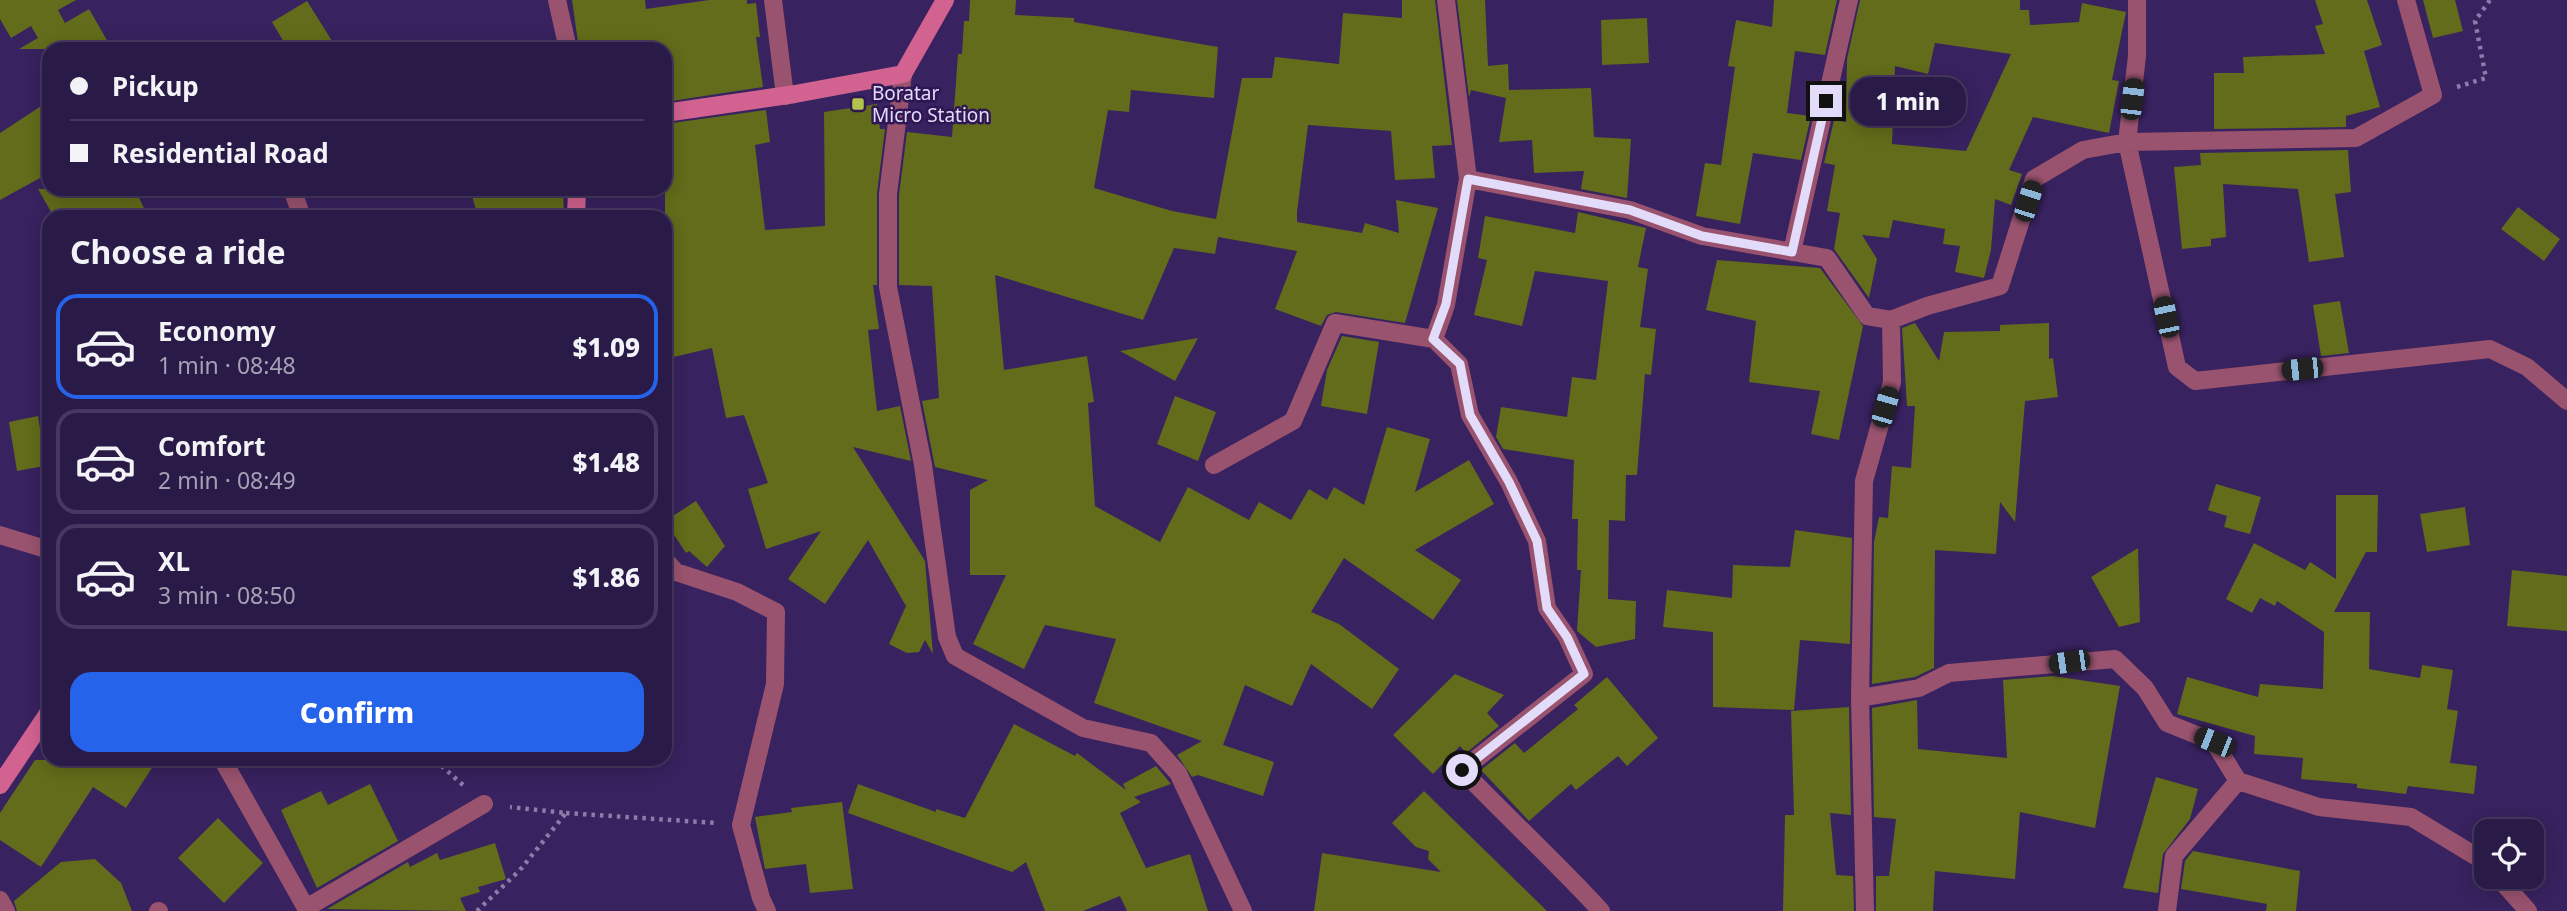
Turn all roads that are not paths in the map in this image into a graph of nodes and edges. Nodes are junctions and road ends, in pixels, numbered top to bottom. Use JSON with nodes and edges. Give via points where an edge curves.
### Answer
{"nodes":[{"id":1,"x":557,"y":0,"type":"edge"},
{"id":2,"x":772,"y":0,"type":"edge"},
{"id":3,"x":945,"y":0,"type":"edge"},
{"id":4,"x":1446,"y":0,"type":"edge"},
{"id":5,"x":1849,"y":0,"type":"edge"},
{"id":6,"x":2137,"y":0,"type":"edge"},
{"id":7,"x":2406,"y":0,"type":"edge"},
{"id":8,"x":566,"y":42,"type":"edge"},
{"id":9,"x":903,"y":74,"type":"junction"},
{"id":10,"x":785,"y":96,"type":"junction"},
{"id":11,"x":672,"y":112,"type":"edge"},
{"id":12,"x":2127,"y":142,"type":"junction"},
{"id":13,"x":1468,"y":179,"type":"junction"},
{"id":14,"x":1792,"y":252,"type":"junction"},
{"id":15,"x":1891,"y":320,"type":"junction"},
{"id":16,"x":1433,"y":339,"type":"junction"},
{"id":17,"x":2567,"y":401,"type":"edge"},
{"id":18,"x":1214,"y":465,"type":"dead end"},
{"id":19,"x":0,"y":535,"type":"edge"},
{"id":20,"x":42,"y":548,"type":"edge"},
{"id":21,"x":672,"y":568,"type":"edge"},
{"id":22,"x":1860,"y":698,"type":"junction"},
{"id":23,"x":42,"y":722,"type":"edge"},
{"id":24,"x":230,"y":766,"type":"edge"},
{"id":25,"x":2238,"y":781,"type":"junction"},
{"id":26,"x":0,"y":785,"type":"edge"},
{"id":27,"x":484,"y":804,"type":"road end"},
{"id":28,"x":2474,"y":855,"type":"edge"},
{"id":29,"x":2509,"y":889,"type":"edge"},
{"id":30,"x":0,"y":900,"type":"edge"},
{"id":31,"x":6,"y":911,"type":"edge"},
{"id":32,"x":767,"y":911,"type":"edge"},
{"id":33,"x":1243,"y":911,"type":"edge"},
{"id":34,"x":1601,"y":911,"type":"edge"},
{"id":35,"x":1865,"y":911,"type":"edge"},
{"id":36,"x":2167,"y":911,"type":"edge"},
{"id":37,"x":2528,"y":911,"type":"edge"}],
"edges":[{"from":1,"to":8,"type":"street"},
{"from":2,"to":10,"type":"street"},
{"from":3,"to":9,"type":"street"},
{"from":4,"to":13,"type":"street"},
{"from":5,"to":14,"type":"street"},
{"from":6,"to":12,"type":"street","via":[[2137,56]]},
{"from":7,"to":12,"type":"street","via":[[2433,95],[2356,138]]},
{"from":9,"to":10,"type":"street"},
{"from":9,"to":33,"type":"street","via":[[888,194],[888,287],[923,465],[947,637],[955,656],[1083,728],[1151,743],[1178,772]]},
{"from":10,"to":11,"type":"street"},
{"from":12,"to":15,"type":"street","via":[[2083,150],[2034,179],[2000,286]]},
{"from":12,"to":17,"type":"street","via":[[2177,367],[2195,382],[2490,349],[2527,367]]},
{"from":13,"to":14,"type":"street","via":[[1630,210],[1702,236]]},
{"from":13,"to":16,"type":"street","via":[[1446,304]]},
{"from":14,"to":15,"type":"street","via":[[1827,258],[1867,316]]},
{"from":15,"to":22,"type":"street","via":[[1892,382],[1864,481]]},
{"from":16,"to":18,"type":"street","via":[[1335,323],[1293,421]]},
{"from":16,"to":34,"type":"street","via":[[1460,364],[1470,415],[1537,541],[1547,608],[1584,674],[1462,770]]},
{"from":19,"to":20,"type":"street"},
{"from":21,"to":32,"type":"street","via":[[776,612],[775,684],[741,825]]},
{"from":22,"to":25,"type":"street","via":[[1919,688],[1950,673],[2115,659],[2146,688],[2167,723],[2214,742]]},
{"from":22,"to":35,"type":"street"},
{"from":23,"to":26,"type":"street"},
{"from":24,"to":27,"type":"street","via":[[306,908]]},
{"from":25,"to":28,"type":"street","via":[[2319,807],[2411,817]]},
{"from":25,"to":36,"type":"street","via":[[2174,856]]},
{"from":29,"to":37,"type":"street"},
{"from":30,"to":31,"type":"street"}]}
